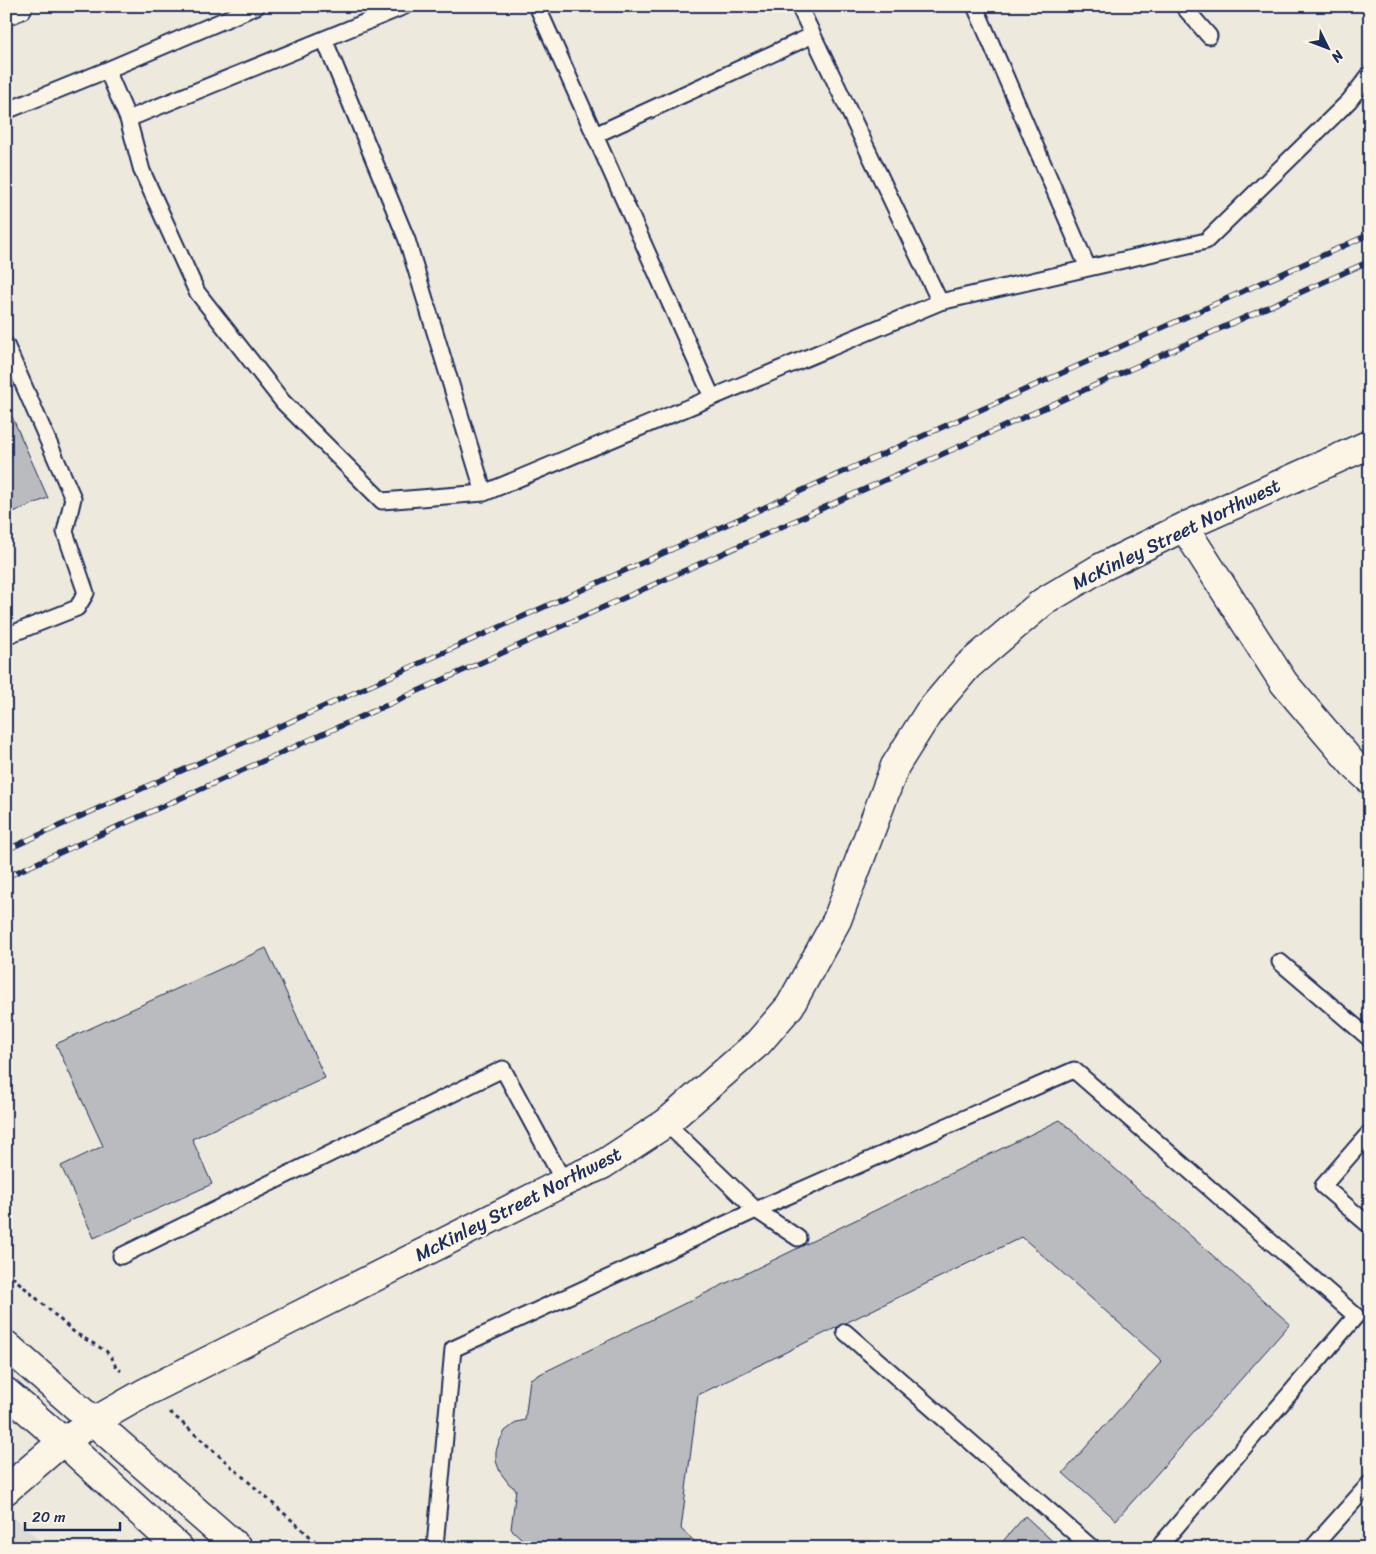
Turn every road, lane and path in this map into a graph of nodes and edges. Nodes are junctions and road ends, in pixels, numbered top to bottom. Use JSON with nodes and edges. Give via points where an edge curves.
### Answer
{"nodes":[{"id":1,"x":18,"y":6,"type":"edge"},
{"id":2,"x":257,"y":6,"type":"edge"},
{"id":3,"x":405,"y":6,"type":"edge"},
{"id":4,"x":537,"y":6,"type":"edge"},
{"id":5,"x":799,"y":6,"type":"edge"},
{"id":6,"x":975,"y":6,"type":"edge"},
{"id":7,"x":1183,"y":6,"type":"edge"},
{"id":8,"x":6,"y":11,"type":"edge"},
{"id":9,"x":813,"y":34,"type":"junction"},
{"id":10,"x":1210,"y":36,"type":"dead end"},
{"id":11,"x":324,"y":39,"type":"junction"},
{"id":12,"x":107,"y":70,"type":"junction"},
{"id":13,"x":1370,"y":74,"type":"edge"},
{"id":14,"x":6,"y":111,"type":"edge"},
{"id":15,"x":128,"y":119,"type":"junction"},
{"id":16,"x":594,"y":135,"type":"junction"},
{"id":17,"x":1088,"y":268,"type":"junction"},
{"id":18,"x":940,"y":302,"type":"junction"},
{"id":19,"x":6,"y":344,"type":"edge"},
{"id":20,"x":712,"y":397,"type":"junction"},
{"id":21,"x":1370,"y":444,"type":"edge"},
{"id":22,"x":484,"y":492,"type":"junction"},
{"id":23,"x":1184,"y":527,"type":"junction"},
{"id":24,"x":6,"y":636,"type":"edge"},
{"id":25,"x":1370,"y":780,"type":"edge"},
{"id":26,"x":1280,"y":962,"type":"dead end"},
{"id":27,"x":1370,"y":1039,"type":"edge"},
{"id":28,"x":666,"y":1123,"type":"junction"},
{"id":29,"x":1370,"y":1132,"type":"edge"},
{"id":30,"x":564,"y":1182,"type":"junction"},
{"id":31,"x":756,"y":1210,"type":"junction"},
{"id":32,"x":1370,"y":1226,"type":"edge"},
{"id":33,"x":798,"y":1238,"type":"dead end"},
{"id":34,"x":121,"y":1256,"type":"dead end"},
{"id":35,"x":6,"y":1271,"type":"edge"},
{"id":36,"x":845,"y":1332,"type":"dead end"},
{"id":37,"x":6,"y":1346,"type":"edge"},
{"id":38,"x":116,"y":1366,"type":"dead end"},
{"id":39,"x":6,"y":1392,"type":"edge"},
{"id":40,"x":93,"y":1422,"type":"junction"},
{"id":41,"x":185,"y":1424,"type":"dead end"},
{"id":42,"x":63,"y":1441,"type":"junction"},
{"id":43,"x":1370,"y":1483,"type":"edge"},
{"id":44,"x":6,"y":1490,"type":"edge"},
{"id":45,"x":179,"y":1548,"type":"edge"},
{"id":46,"x":238,"y":1548,"type":"edge"},
{"id":47,"x":323,"y":1548,"type":"edge"},
{"id":48,"x":437,"y":1548,"type":"edge"},
{"id":49,"x":1092,"y":1548,"type":"edge"},
{"id":50,"x":1158,"y":1548,"type":"edge"},
{"id":51,"x":1312,"y":1548,"type":"edge"}],
"edges":[{"from":1,"to":8,"type":"main road"},
{"from":2,"to":12,"type":"lane"},
{"from":3,"to":11,"type":"lane"},
{"from":4,"to":16,"type":"lane"},
{"from":5,"to":9,"type":"lane"},
{"from":6,"to":17,"type":"lane"},
{"from":7,"to":10,"type":"lane"},
{"from":9,"to":16,"type":"lane"},
{"from":9,"to":18,"type":"lane"},
{"from":11,"to":15,"type":"lane"},
{"from":11,"to":22,"type":"lane","via":[[408,240]]},
{"from":12,"to":14,"type":"lane"},
{"from":12,"to":15,"type":"lane"},
{"from":13,"to":17,"type":"lane","via":[[1349,101],[1206,241]]},
{"from":15,"to":22,"type":"lane","via":[[142,171],[197,292],[283,402],[382,501]]},
{"from":16,"to":20,"type":"lane"},
{"from":17,"to":18,"type":"lane"},
{"from":18,"to":20,"type":"lane"},
{"from":19,"to":24,"type":"lane","via":[[73,498],[65,532],[86,593],[77,608]]},
{"from":20,"to":22,"type":"lane"},
{"from":21,"to":23,"type":"main road","name":"McKinley Street Northwest"},
{"from":23,"to":25,"type":"main road","via":[[1284,683]]},
{"from":23,"to":28,"type":"main road","name":"McKinley Street Northwest","via":[[1100,568],[1043,602],[968,666],[929,712],[895,766],[837,920],[790,1006],[758,1043]]},
{"from":26,"to":27,"type":"lane"},
{"from":28,"to":30,"type":"main road","name":"McKinley Street Northwest","via":[[602,1165]]},
{"from":28,"to":31,"type":"lane"},
{"from":29,"to":32,"type":"lane","via":[[1323,1186]]},
{"from":30,"to":34,"type":"lane","via":[[503,1069]]},
{"from":30,"to":40,"type":"main road","name":"McKinley Street Northwest","via":[[146,1392]]},
{"from":31,"to":33,"type":"lane"},
{"from":31,"to":48,"type":"lane","via":[[453,1349]]},
{"from":31,"to":50,"type":"lane","via":[[1074,1070],[1356,1316]]},
{"from":35,"to":38,"type":"path","via":[[75,1334],[106,1351]]},
{"from":36,"to":49,"type":"lane"},
{"from":37,"to":40,"type":"main road"},
{"from":39,"to":42,"type":"main road"},
{"from":40,"to":42,"type":"main road","name":"McKinley Street Northwest"},
{"from":40,"to":46,"type":"main road"},
{"from":41,"to":47,"type":"path"},
{"from":42,"to":44,"type":"main road","name":"McKinley Street Northwest"},
{"from":42,"to":45,"type":"main road"},
{"from":43,"to":51,"type":"lane"}]}
